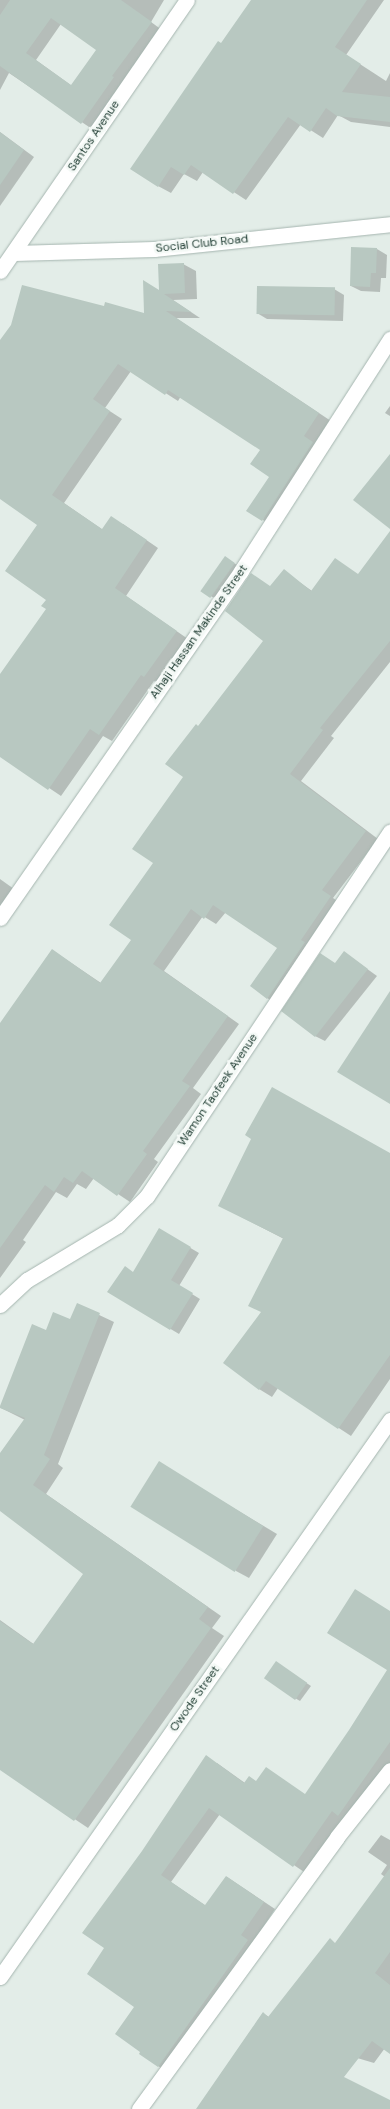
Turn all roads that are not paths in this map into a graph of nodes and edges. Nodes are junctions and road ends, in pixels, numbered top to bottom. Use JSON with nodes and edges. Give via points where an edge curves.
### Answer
{"nodes":[{"id":1,"x":187,"y":0,"type":"edge"},
{"id":2,"x":390,"y":224,"type":"edge"},
{"id":3,"x":14,"y":253,"type":"junction"},
{"id":4,"x":0,"y":271,"type":"edge"},
{"id":5,"x":390,"y":339,"type":"edge"},
{"id":6,"x":390,"y":831,"type":"edge"},
{"id":7,"x":0,"y":918,"type":"edge"},
{"id":8,"x":0,"y":1305,"type":"edge"},
{"id":9,"x":390,"y":1420,"type":"edge"},
{"id":10,"x":390,"y":1770,"type":"edge"},
{"id":11,"x":0,"y":1977,"type":"edge"},
{"id":12,"x":139,"y":2109,"type":"edge"}],
"edges":[{"from":1,"to":3,"type":"street","name":"Santos Avenue"},
{"from":2,"to":3,"type":"street","name":"Social Club Road","via":[[154,250]]},
{"from":3,"to":4,"type":"street","name":"Santos Avenue"},
{"from":5,"to":7,"type":"street","name":"Alhaji Hassan Makinde Street","via":[[241,571]]},
{"from":6,"to":8,"type":"street","name":"Wamon Taofeek Avenue","via":[[147,1196],[118,1225],[27,1280]]},
{"from":9,"to":11,"type":"street","name":"Owode Street"},
{"from":10,"to":12,"type":"street","via":[[337,1836]]}]}
